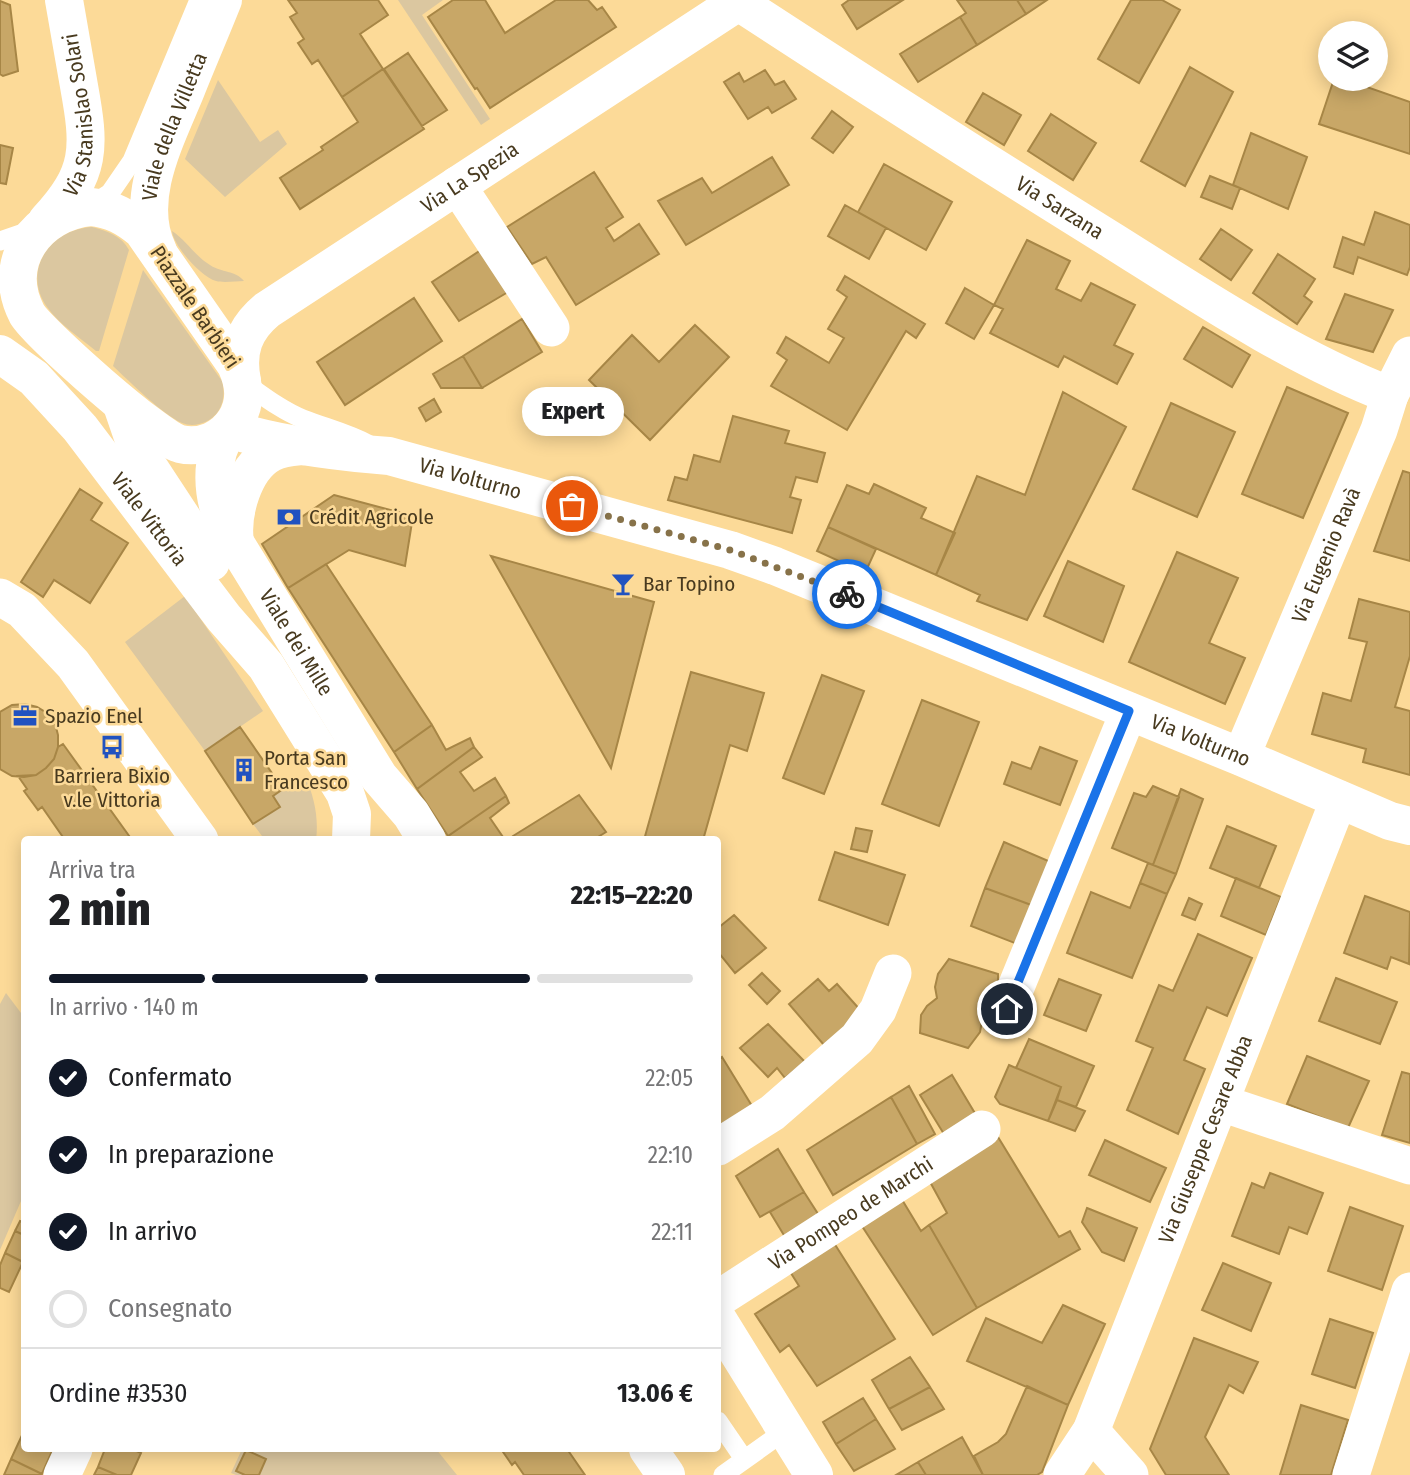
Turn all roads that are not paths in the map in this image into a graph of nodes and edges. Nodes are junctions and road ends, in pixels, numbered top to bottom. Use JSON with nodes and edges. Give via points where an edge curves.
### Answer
{"nodes":[{"id":1,"x":64,"y":0,"type":"edge"},
{"id":2,"x":199,"y":0,"type":"edge"},
{"id":3,"x":223,"y":0,"type":"edge"},
{"id":4,"x":740,"y":1,"type":"edge"},
{"id":5,"x":457,"y":185,"type":"junction"},
{"id":6,"x":63,"y":215,"type":"junction"},
{"id":7,"x":11,"y":249,"type":"edge"},
{"id":8,"x":161,"y":256,"type":"junction"},
{"id":9,"x":0,"y":290,"type":"edge"},
{"id":10,"x":0,"y":300,"type":"edge"},
{"id":11,"x":551,"y":328,"type":"dead end"},
{"id":12,"x":41,"y":332,"type":"junction"},
{"id":13,"x":1410,"y":355,"type":"edge"},
{"id":14,"x":11,"y":362,"type":"edge"},
{"id":15,"x":242,"y":381,"type":"junction"},
{"id":16,"x":111,"y":393,"type":"junction"},
{"id":17,"x":1390,"y":395,"type":"junction"},
{"id":18,"x":229,"y":429,"type":"junction"},
{"id":19,"x":1394,"y":435,"type":"edge"},
{"id":20,"x":305,"y":445,"type":"junction"},
{"id":21,"x":389,"y":456,"type":"junction"},
{"id":22,"x":237,"y":549,"type":"junction"},
{"id":23,"x":9,"y":610,"type":"edge"},
{"id":24,"x":271,"y":673,"type":"junction"},
{"id":25,"x":1129,"y":711,"type":"junction"},
{"id":26,"x":1241,"y":757,"type":"junction"},
{"id":27,"x":379,"y":777,"type":"junction"},
{"id":28,"x":1339,"y":799,"type":"junction"},
{"id":29,"x":1410,"y":826,"type":"edge"},
{"id":30,"x":197,"y":836,"type":"edge"},
{"id":31,"x":351,"y":836,"type":"edge"},
{"id":32,"x":399,"y":836,"type":"edge"},
{"id":33,"x":425,"y":836,"type":"edge"},
{"id":34,"x":893,"y":973,"type":"dead end"},
{"id":35,"x":1007,"y":1009,"type":"dead end"},
{"id":36,"x":1221,"y":1103,"type":"junction"},
{"id":37,"x":982,"y":1129,"type":"dead end"},
{"id":38,"x":721,"y":1145,"type":"edge"},
{"id":39,"x":1410,"y":1166,"type":"edge"},
{"id":40,"x":1410,"y":1291,"type":"edge"},
{"id":41,"x":721,"y":1297,"type":"edge"},
{"id":42,"x":721,"y":1325,"type":"edge"},
{"id":43,"x":721,"y":1425,"type":"edge"},
{"id":44,"x":786,"y":1430,"type":"junction"},
{"id":45,"x":1091,"y":1431,"type":"junction"},
{"id":46,"x":73,"y":1452,"type":"edge"},
{"id":47,"x":650,"y":1452,"type":"edge"},
{"id":48,"x":744,"y":1459,"type":"junction"},
{"id":49,"x":62,"y":1475,"type":"edge"},
{"id":50,"x":666,"y":1475,"type":"edge"},
{"id":51,"x":723,"y":1475,"type":"edge"},
{"id":52,"x":814,"y":1475,"type":"edge"},
{"id":53,"x":1062,"y":1475,"type":"edge"},
{"id":54,"x":1130,"y":1475,"type":"edge"},
{"id":55,"x":1351,"y":1475,"type":"edge"}],
"edges":[{"from":1,"to":6,"type":"main road","name":"Via Stanislao Solari","via":[[87,144]]},
{"from":2,"to":6,"type":"lane","via":[[126,171],[104,198]]},
{"from":3,"to":8,"type":"main road","name":"Viale della Villetta","via":[[153,179],[151,225]]},
{"from":4,"to":5,"type":"main road","name":"Via La Spezia"},
{"from":4,"to":17,"type":"street","name":"Via Sarzana","via":[[907,112],[1202,296],[1329,369]]},
{"from":5,"to":11,"type":"street"},
{"from":5,"to":15,"type":"main road","name":"Via La Spezia","via":[[252,323],[242,341]]},
{"from":6,"to":7,"type":"main road"},
{"from":6,"to":8,"type":"main road","name":"Piazzale Barbieri","via":[[102,208],[124,216],[142,230]]},
{"from":7,"to":9,"type":"lane","via":[[13,274]]},
{"from":7,"to":12,"type":"main road","via":[[19,292],[27,314]]},
{"from":8,"to":15,"type":"main road","name":"Piazzale Barbieri","via":[[236,365]]},
{"from":10,"to":12,"type":"main road"},
{"from":12,"to":16,"type":"main road"},
{"from":13,"to":17,"type":"street","name":"Via Eugenio Ravà"},
{"from":14,"to":24,"type":"main road","name":"Viale Vittoria","via":[[70,415]]},
{"from":15,"to":18,"type":"main road","name":"Piazzale Barbieri","via":[[242,407]]},
{"from":15,"to":21,"type":"lane","via":[[304,420],[350,434]]},
{"from":16,"to":18,"type":"main road","via":[[156,432],[180,444],[206,443]]},
{"from":16,"to":24,"type":"main road","name":"Viale Vittoria","via":[[125,411],[142,457],[240,608]]},
{"from":17,"to":19,"type":"street","name":"Via Eugenio Ravà"},
{"from":18,"to":20,"type":"main road","name":"Via Volturno"},
{"from":18,"to":22,"type":"main road","name":"Viale dei Mille","via":[[218,449],[214,484],[220,517]]},
{"from":19,"to":26,"type":"street","name":"Via Eugenio Ravà"},
{"from":20,"to":21,"type":"main road","name":"Via Volturno"},
{"from":20,"to":22,"type":"main road","via":[[279,449],[254,467],[237,513]]},
{"from":21,"to":25,"type":"main road","name":"Via Volturno","via":[[730,550]]},
{"from":22,"to":27,"type":"main road","name":"Viale dei Mille"},
{"from":23,"to":30,"type":"street","via":[[73,664]]},
{"from":24,"to":31,"type":"main road","name":"Viale Vittoria","via":[[345,793],[352,814]]},
{"from":25,"to":26,"type":"main road","name":"Via Volturno"},
{"from":25,"to":35,"type":"street"},
{"from":26,"to":28,"type":"main road","name":"Via Volturno"},
{"from":27,"to":32,"type":"main road"},
{"from":27,"to":33,"type":"main road","name":"Viale dei Mille"},
{"from":28,"to":29,"type":"main road","name":"Via Volturno"},
{"from":28,"to":36,"type":"street","name":"Via Giuseppe Cesare Abba"},
{"from":34,"to":38,"type":"street","via":[[878,1010],[857,1039],[779,1107]]},
{"from":36,"to":39,"type":"street"},
{"from":36,"to":45,"type":"street","name":"Via Giuseppe Cesare Abba"},
{"from":37,"to":41,"type":"street","name":"Via Pompeo de Marchi"},
{"from":40,"to":55,"type":"street"},
{"from":42,"to":44,"type":"main road"},
{"from":43,"to":48,"type":"lane"},
{"from":44,"to":48,"type":"lane"},
{"from":44,"to":52,"type":"main road"},
{"from":45,"to":53,"type":"street","name":"Via Giuseppe Cesare Abba"},
{"from":45,"to":54,"type":"street"},
{"from":46,"to":49,"type":"street"},
{"from":47,"to":50,"type":"main road"},
{"from":48,"to":51,"type":"lane"}]}
